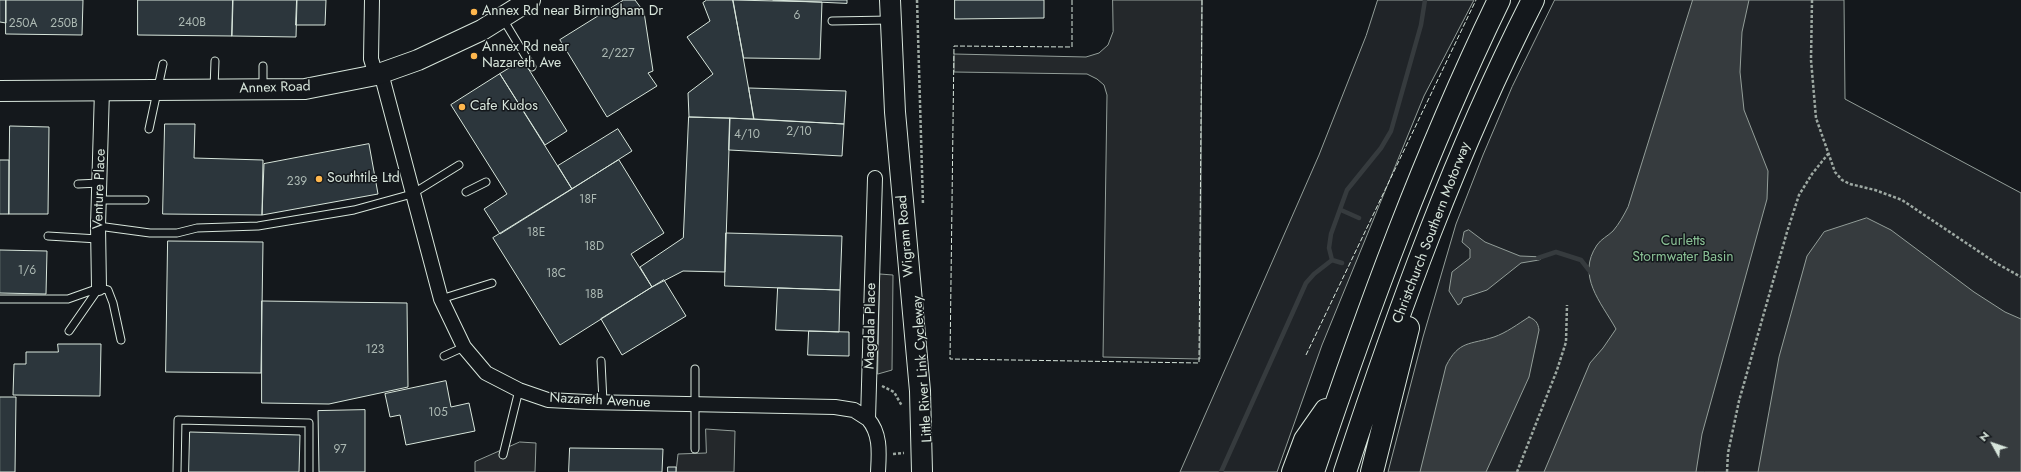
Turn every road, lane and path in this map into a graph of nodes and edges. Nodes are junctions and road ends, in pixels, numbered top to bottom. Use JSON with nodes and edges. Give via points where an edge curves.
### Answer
{"nodes":[{"id":1,"x":372,"y":0,"type":"edge"},
{"id":2,"x":529,"y":0,"type":"edge"},
{"id":3,"x":890,"y":0,"type":"edge"},
{"id":4,"x":917,"y":0,"type":"edge"},
{"id":5,"x":1499,"y":0,"type":"edge"},
{"id":6,"x":1533,"y":0,"type":"edge"},
{"id":7,"x":1812,"y":0,"type":"edge"},
{"id":8,"x":502,"y":18,"type":"junction"},
{"id":9,"x":890,"y":20,"type":"junction"},
{"id":10,"x":832,"y":21,"type":"dead end"},
{"id":11,"x":215,"y":61,"type":"dead end"},
{"id":12,"x":163,"y":64,"type":"dead end"},
{"id":13,"x":263,"y":66,"type":"dead end"},
{"id":14,"x":532,"y":67,"type":"dead end"},
{"id":15,"x":378,"y":74,"type":"junction"},
{"id":16,"x":263,"y":89,"type":"junction"},
{"id":17,"x":102,"y":90,"type":"junction"},
{"id":18,"x":157,"y":90,"type":"junction"},
{"id":19,"x":214,"y":90,"type":"junction"},
{"id":20,"x":0,"y":91,"type":"edge"},
{"id":21,"x":149,"y":128,"type":"dead end"},
{"id":22,"x":1828,"y":154,"type":"junction"},
{"id":23,"x":459,"y":165,"type":"dead end"},
{"id":24,"x":875,"y":178,"type":"dead end"},
{"id":25,"x":486,"y":182,"type":"dead end"},
{"id":26,"x":100,"y":183,"type":"junction"},
{"id":27,"x":78,"y":184,"type":"dead end"},
{"id":28,"x":466,"y":192,"type":"dead end"},
{"id":29,"x":412,"y":194,"type":"junction"},
{"id":30,"x":100,"y":200,"type":"junction"},
{"id":31,"x":145,"y":200,"type":"dead end"},
{"id":32,"x":923,"y":207,"type":"dead end"},
{"id":33,"x":98,"y":232,"type":"junction"},
{"id":34,"x":48,"y":236,"type":"dead end"},
{"id":35,"x":2021,"y":277,"type":"edge"},
{"id":36,"x":1412,"y":279,"type":"junction"},
{"id":37,"x":492,"y":283,"type":"dead end"},
{"id":38,"x":99,"y":288,"type":"junction"},
{"id":39,"x":0,"y":299,"type":"edge"},
{"id":40,"x":441,"y":299,"type":"junction"},
{"id":41,"x":1567,"y":305,"type":"dead end"},
{"id":42,"x":69,"y":331,"type":"dead end"},
{"id":43,"x":121,"y":340,"type":"dead end"},
{"id":44,"x":464,"y":347,"type":"junction"},
{"id":45,"x":444,"y":356,"type":"dead end"},
{"id":46,"x":600,"y":361,"type":"dead end"},
{"id":47,"x":695,"y":369,"type":"dead end"},
{"id":48,"x":1342,"y":385,"type":"junction"},
{"id":49,"x":520,"y":390,"type":"junction"},
{"id":50,"x":603,"y":402,"type":"junction"},
{"id":51,"x":695,"y":404,"type":"junction"},
{"id":52,"x":868,"y":419,"type":"junction"},
{"id":53,"x":695,"y":449,"type":"dead end"},
{"id":54,"x":503,"y":455,"type":"dead end"},
{"id":55,"x":177,"y":472,"type":"edge"},
{"id":56,"x":309,"y":472,"type":"edge"},
{"id":57,"x":878,"y":472,"type":"edge"},
{"id":58,"x":922,"y":472,"type":"edge"},
{"id":59,"x":1293,"y":472,"type":"edge"},
{"id":60,"x":1313,"y":472,"type":"edge"},
{"id":61,"x":1345,"y":472,"type":"edge"},
{"id":62,"x":1372,"y":472,"type":"edge"},
{"id":63,"x":1517,"y":472,"type":"edge"},
{"id":64,"x":1727,"y":472,"type":"edge"}],
"edges":[{"from":1,"to":15,"type":"street","name":"Nazareth Avenue","via":[[371,59]]},
{"from":2,"to":8,"type":"street","name":"Annex Road"},
{"from":3,"to":9,"type":"street","name":"Wigram Road"},
{"from":4,"to":32,"type":"path"},
{"from":5,"to":48,"type":"highway","via":[[1441,124],[1406,209]]},
{"from":6,"to":36,"type":"highway","name":"Christchurch Southern Motorway","via":[[1472,130]]},
{"from":7,"to":22,"type":"path","via":[[1811,60],[1816,118]]},
{"from":8,"to":14,"type":"lane"},
{"from":8,"to":15,"type":"street","name":"Annex Road","via":[[457,43]]},
{"from":9,"to":10,"type":"lane"},
{"from":9,"to":58,"type":"street","name":"Wigram Road","via":[[895,112],[920,391]]},
{"from":11,"to":19,"type":"lane"},
{"from":12,"to":18,"type":"lane"},
{"from":13,"to":16,"type":"lane"},
{"from":15,"to":16,"type":"street","name":"Annex Road","via":[[305,89]]},
{"from":15,"to":29,"type":"street","name":"Nazareth Avenue"},
{"from":16,"to":19,"type":"street","name":"Annex Road"},
{"from":17,"to":18,"type":"street","name":"Annex Road"},
{"from":17,"to":20,"type":"street","name":"Annex Road"},
{"from":17,"to":26,"type":"street","name":"Venture Place"},
{"from":18,"to":19,"type":"street","name":"Annex Road"},
{"from":18,"to":21,"type":"lane"},
{"from":22,"to":35,"type":"path","via":[[1835,172],[1842,180],[1902,200],[1996,264]]},
{"from":22,"to":64,"type":"path","via":[[1799,195],[1787,232],[1739,401],[1728,452]]},
{"from":23,"to":29,"type":"lane"},
{"from":24,"to":52,"type":"street","name":"Magdala Place"},
{"from":25,"to":28,"type":"lane"},
{"from":26,"to":27,"type":"lane"},
{"from":26,"to":30,"type":"street","name":"Venture Place"},
{"from":29,"to":33,"type":"lane","via":[[354,210],[258,226],[197,228],[177,233]]},
{"from":29,"to":40,"type":"street","name":"Nazareth Avenue"},
{"from":30,"to":31,"type":"lane"},
{"from":30,"to":33,"type":"street","name":"Venture Place"},
{"from":33,"to":34,"type":"lane"},
{"from":33,"to":38,"type":"street","name":"Venture Place"},
{"from":36,"to":61,"type":"highway","name":"Christchurch Southern Motorway"},
{"from":36,"to":62,"type":"highway","via":[[1411,311]]},
{"from":37,"to":40,"type":"lane"},
{"from":38,"to":39,"type":"lane","via":[[68,299]]},
{"from":38,"to":42,"type":"lane"},
{"from":38,"to":43,"type":"lane","via":[[108,290]]},
{"from":40,"to":44,"type":"street","name":"Nazareth Avenue"},
{"from":41,"to":63,"type":"path","via":[[1566,342]]},
{"from":44,"to":45,"type":"lane"},
{"from":44,"to":49,"type":"street","name":"Nazareth Avenue","via":[[486,373]]},
{"from":46,"to":50,"type":"lane"},
{"from":47,"to":51,"type":"lane"},
{"from":48,"to":59,"type":"highway","via":[[1305,440]]},
{"from":48,"to":60,"type":"highway"},
{"from":49,"to":50,"type":"street","name":"Nazareth Avenue","via":[[548,400]]},
{"from":49,"to":54,"type":"lane"},
{"from":50,"to":51,"type":"street","name":"Nazareth Avenue"},
{"from":51,"to":52,"type":"street","name":"Nazareth Avenue","via":[[835,407],[854,410]]},
{"from":51,"to":53,"type":"lane"},
{"from":52,"to":57,"type":"street","name":"Magdala Place","via":[[878,438]]},
{"from":55,"to":56,"type":"lane","via":[[178,420],[309,423]]}]}
